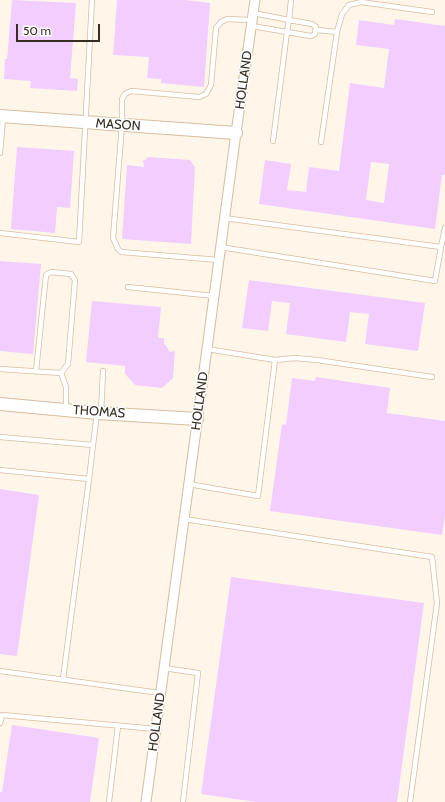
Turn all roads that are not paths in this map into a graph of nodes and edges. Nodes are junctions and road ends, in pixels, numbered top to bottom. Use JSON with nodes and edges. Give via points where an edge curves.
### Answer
{"nodes":[{"id":1,"x":92,"y":0,"type":"edge"},
{"id":2,"x":255,"y":0,"type":"edge"},
{"id":3,"x":291,"y":0,"type":"edge"},
{"id":4,"x":432,"y":12,"type":"dead end"},
{"id":5,"x":252,"y":20,"type":"junction"},
{"id":6,"x":289,"y":20,"type":"junction"},
{"id":7,"x":317,"y":30,"type":"junction"},
{"id":8,"x":287,"y":32,"type":"junction"},
{"id":9,"x":336,"y":32,"type":"junction"},
{"id":10,"x":2,"y":116,"type":"edge"},
{"id":11,"x":86,"y":122,"type":"junction"},
{"id":12,"x":122,"y":125,"type":"junction"},
{"id":13,"x":236,"y":133,"type":"junction"},
{"id":14,"x":274,"y":141,"type":"dead end"},
{"id":15,"x":321,"y":142,"type":"dead end"},
{"id":16,"x":0,"y":153,"type":"edge"},
{"id":17,"x":224,"y":218,"type":"junction"},
{"id":18,"x":445,"y":228,"type":"edge"},
{"id":19,"x":0,"y":233,"type":"edge"},
{"id":20,"x":220,"y":247,"type":"junction"},
{"id":21,"x":441,"y":247,"type":"junction"},
{"id":22,"x":219,"y":260,"type":"junction"},
{"id":23,"x":128,"y":287,"type":"dead end"},
{"id":24,"x":214,"y":296,"type":"junction"},
{"id":25,"x":207,"y":349,"type":"junction"},
{"id":26,"x":275,"y":360,"type":"junction"},
{"id":27,"x":0,"y":369,"type":"edge"},
{"id":28,"x":36,"y":371,"type":"junction"},
{"id":29,"x":103,"y":371,"type":"dead end"},
{"id":30,"x":61,"y":373,"type":"junction"},
{"id":31,"x":432,"y":377,"type":"dead end"},
{"id":32,"x":0,"y":404,"type":"edge"},
{"id":33,"x":66,"y":410,"type":"junction"},
{"id":34,"x":99,"y":413,"type":"junction"},
{"id":35,"x":197,"y":419,"type":"junction"},
{"id":36,"x":0,"y":437,"type":"edge"},
{"id":37,"x":93,"y":445,"type":"junction"},
{"id":38,"x":0,"y":470,"type":"edge"},
{"id":39,"x":89,"y":479,"type":"junction"},
{"id":40,"x":188,"y":484,"type":"junction"},
{"id":41,"x":184,"y":519,"type":"junction"},
{"id":42,"x":164,"y":668,"type":"junction"},
{"id":43,"x":0,"y":671,"type":"edge"},
{"id":44,"x":62,"y":679,"type":"junction"},
{"id":45,"x":160,"y":693,"type":"junction"},
{"id":46,"x":0,"y":723,"type":"edge"},
{"id":47,"x":118,"y":726,"type":"junction"},
{"id":48,"x":156,"y":730,"type":"junction"},
{"id":49,"x":109,"y":802,"type":"edge"},
{"id":50,"x":146,"y":802,"type":"edge"},
{"id":51,"x":183,"y":802,"type":"edge"},
{"id":52,"x":410,"y":802,"type":"edge"}],
"edges":[{"from":1,"to":11,"type":"lane"},
{"from":2,"to":5,"type":"street","name":"HOLLAND"},
{"from":3,"to":6,"type":"lane"},
{"from":4,"to":9,"type":"lane","via":[[361,2],[349,5],[342,14]]},
{"from":5,"to":6,"type":"lane"},
{"from":5,"to":8,"type":"lane"},
{"from":5,"to":12,"type":"lane","via":[[227,19],[216,28],[211,85],[206,94],[199,97],[131,91],[122,99]]},
{"from":5,"to":13,"type":"street","name":"HOLLAND"},
{"from":6,"to":7,"type":"lane","via":[[312,24]]},
{"from":6,"to":8,"type":"lane"},
{"from":7,"to":8,"type":"lane","via":[[311,36]]},
{"from":7,"to":9,"type":"lane"},
{"from":8,"to":14,"type":"lane"},
{"from":9,"to":15,"type":"lane"},
{"from":10,"to":11,"type":"street","name":"MASON"},
{"from":10,"to":16,"type":"lane"},
{"from":11,"to":12,"type":"street","name":"MASON"},
{"from":11,"to":19,"type":"lane","via":[[79,242]]},
{"from":12,"to":13,"type":"street","name":"MASON"},
{"from":12,"to":22,"type":"lane","via":[[113,238],[118,249],[121,252]]},
{"from":13,"to":17,"type":"street","name":"HOLLAND"},
{"from":17,"to":20,"type":"street","name":"HOLLAND"},
{"from":17,"to":21,"type":"lane"},
{"from":18,"to":21,"type":"lane"},
{"from":20,"to":21,"type":"lane","via":[[435,281]]},
{"from":20,"to":22,"type":"street","name":"HOLLAND"},
{"from":22,"to":24,"type":"street","name":"HOLLAND"},
{"from":23,"to":24,"type":"lane"},
{"from":24,"to":25,"type":"street","name":"HOLLAND"},
{"from":25,"to":26,"type":"lane"},
{"from":25,"to":35,"type":"street","name":"HOLLAND"},
{"from":26,"to":31,"type":"lane","via":[[295,358]]},
{"from":26,"to":40,"type":"lane","via":[[258,496]]},
{"from":27,"to":28,"type":"lane"},
{"from":28,"to":30,"type":"lane"},
{"from":28,"to":30,"type":"lane","via":[[46,275],[50,272],[71,274],[75,280],[68,364]]},
{"from":29,"to":34,"type":"lane"},
{"from":30,"to":33,"type":"lane","via":[[66,387]]},
{"from":32,"to":33,"type":"street","name":"THOMAS"},
{"from":33,"to":34,"type":"street","name":"THOMAS"},
{"from":34,"to":35,"type":"street","name":"THOMAS"},
{"from":34,"to":37,"type":"lane"},
{"from":35,"to":40,"type":"street","name":"HOLLAND"},
{"from":36,"to":37,"type":"lane"},
{"from":37,"to":39,"type":"lane"},
{"from":38,"to":39,"type":"lane"},
{"from":39,"to":44,"type":"lane"},
{"from":40,"to":41,"type":"street","name":"HOLLAND"},
{"from":41,"to":42,"type":"street","name":"HOLLAND"},
{"from":41,"to":52,"type":"lane","via":[[432,557],[437,603]]},
{"from":42,"to":45,"type":"street","name":"HOLLAND"},
{"from":42,"to":51,"type":"lane","via":[[198,673]]},
{"from":43,"to":44,"type":"lane"},
{"from":44,"to":45,"type":"lane"},
{"from":45,"to":48,"type":"street","name":"HOLLAND"},
{"from":46,"to":47,"type":"lane","via":[[2,714]]},
{"from":47,"to":48,"type":"lane"},
{"from":47,"to":49,"type":"lane"},
{"from":48,"to":50,"type":"street","name":"HOLLAND"}]}
